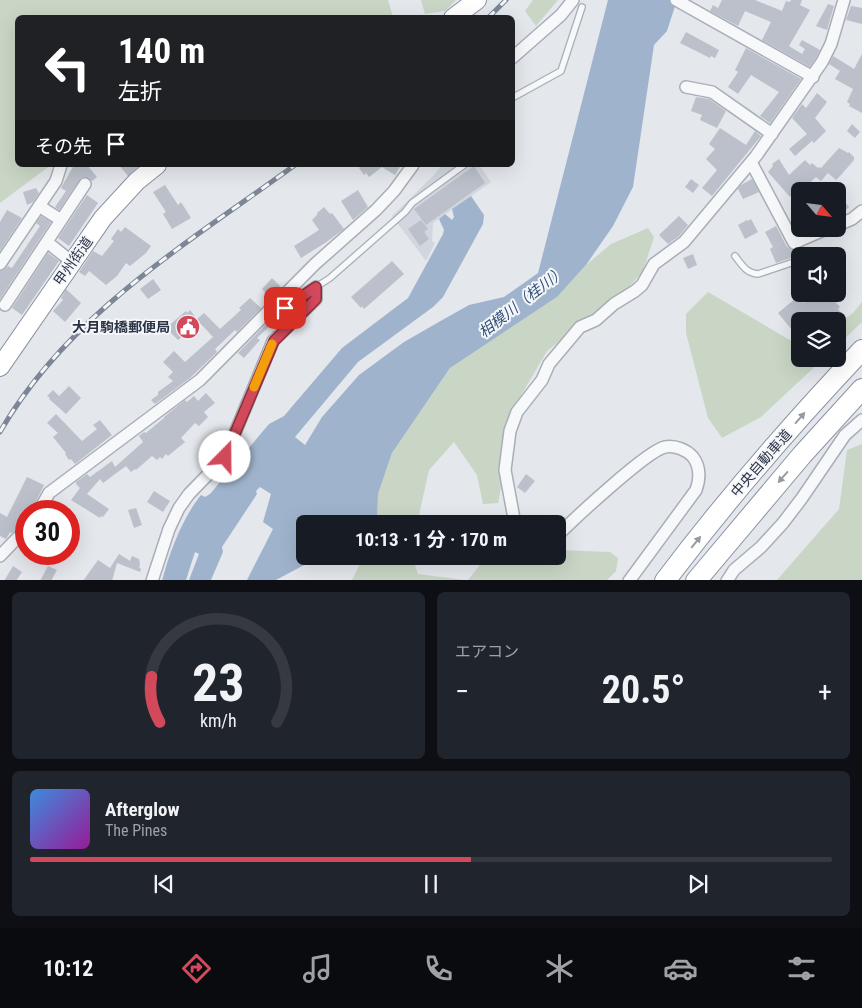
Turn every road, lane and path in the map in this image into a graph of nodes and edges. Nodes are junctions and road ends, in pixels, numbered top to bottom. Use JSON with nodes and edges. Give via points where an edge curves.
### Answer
{"nodes":[{"id":1,"x":477,"y":0,"type":"edge"},
{"id":2,"x":844,"y":0,"type":"edge"},
{"id":3,"x":681,"y":2,"type":"edge"},
{"id":4,"x":577,"y":4,"type":"edge"},
{"id":5,"x":457,"y":15,"type":"edge"},
{"id":6,"x":515,"y":55,"type":"edge"},
{"id":7,"x":813,"y":77,"type":"junction"},
{"id":8,"x":686,"y":87,"type":"dead end"},
{"id":9,"x":515,"y":96,"type":"edge"},
{"id":10,"x":772,"y":134,"type":"junction"},
{"id":11,"x":751,"y":162,"type":"junction"},
{"id":12,"x":60,"y":167,"type":"edge"},
{"id":13,"x":155,"y":167,"type":"edge"},
{"id":14,"x":411,"y":167,"type":"edge"},
{"id":15,"x":461,"y":167,"type":"edge"},
{"id":16,"x":85,"y":184,"type":"dead end"},
{"id":17,"x":39,"y":206,"type":"junction"},
{"id":18,"x":862,"y":210,"type":"edge"},
{"id":19,"x":62,"y":220,"type":"junction"},
{"id":20,"x":846,"y":222,"type":"edge"},
{"id":21,"x":805,"y":238,"type":"edge"},
{"id":22,"x":47,"y":242,"type":"junction"},
{"id":23,"x":794,"y":243,"type":"junction"},
{"id":24,"x":796,"y":247,"type":"edge"},
{"id":25,"x":735,"y":256,"type":"dead end"},
{"id":26,"x":72,"y":262,"type":"junction"},
{"id":27,"x":791,"y":262,"type":"edge"},
{"id":28,"x":0,"y":264,"type":"edge"},
{"id":29,"x":316,"y":287,"type":"junction"},
{"id":30,"x":276,"y":304,"type":"junction"},
{"id":31,"x":5,"y":305,"type":"dead end"},
{"id":32,"x":862,"y":349,"type":"edge"},
{"id":33,"x":0,"y":367,"type":"edge"},
{"id":34,"x":862,"y":389,"type":"edge"},
{"id":35,"x":862,"y":420,"type":"edge"},
{"id":36,"x":45,"y":500,"type":"edge"},
{"id":37,"x":513,"y":515,"type":"edge"},
{"id":38,"x":566,"y":528,"type":"edge"},
{"id":39,"x":15,"y":540,"type":"edge"},
{"id":40,"x":0,"y":556,"type":"edge"},
{"id":41,"x":152,"y":580,"type":"edge"},
{"id":42,"x":629,"y":580,"type":"edge"},
{"id":43,"x":665,"y":580,"type":"edge"},
{"id":44,"x":696,"y":580,"type":"edge"},
{"id":45,"x":727,"y":580,"type":"edge"}],
"edges":[{"from":1,"to":5,"type":"highway"},
{"from":2,"to":7,"type":"street","via":[[831,44]]},
{"from":3,"to":7,"type":"street"},
{"from":4,"to":6,"type":"street"},
{"from":4,"to":9,"type":"lane","via":[[561,71]]},
{"from":7,"to":10,"type":"street"},
{"from":8,"to":10,"type":"street","via":[[712,92]]},
{"from":10,"to":11,"type":"street"},
{"from":11,"to":23,"type":"street"},
{"from":11,"to":37,"type":"street","via":[[684,242],[654,264],[642,285],[596,320],[580,327],[548,364],[542,380],[517,412],[510,431],[505,470]]},
{"from":12,"to":17,"type":"street","via":[[56,181]]},
{"from":13,"to":26,"type":"highway","name":"甲州街道","via":[[120,198]]},
{"from":14,"to":30,"type":"street","via":[[376,210]]},
{"from":15,"to":29,"type":"lane","via":[[412,203]]},
{"from":16,"to":19,"type":"street"},
{"from":17,"to":19,"type":"street"},
{"from":17,"to":28,"type":"street"},
{"from":18,"to":20,"type":"street"},
{"from":19,"to":22,"type":"street"},
{"from":21,"to":23,"type":"street"},
{"from":22,"to":26,"type":"street"},
{"from":22,"to":31,"type":"street"},
{"from":23,"to":24,"type":"lane"},
{"from":25,"to":27,"type":"lane","via":[[746,270],[758,274]]},
{"from":26,"to":33,"type":"highway","name":"甲州街道"},
{"from":29,"to":30,"type":"street","via":[[285,308]]},
{"from":29,"to":41,"type":"street","via":[[316,299],[274,341],[225,457],[178,508]]},
{"from":30,"to":36,"type":"street","via":[[200,380],[49,493]]},
{"from":43,"to":32,"type":"highway","name":"中央自動車道","one_way":true,"via":[[722,509]]},
{"from":34,"to":44,"type":"highway","name":"中央自動車道","one_way":true},
{"from":35,"to":45,"type":"street","via":[[845,436],[783,523]]},
{"from":38,"to":42,"type":"street","via":[[646,458],[664,447],[679,447],[692,456],[699,468],[696,490]]},
{"from":39,"to":40,"type":"street"}]}
